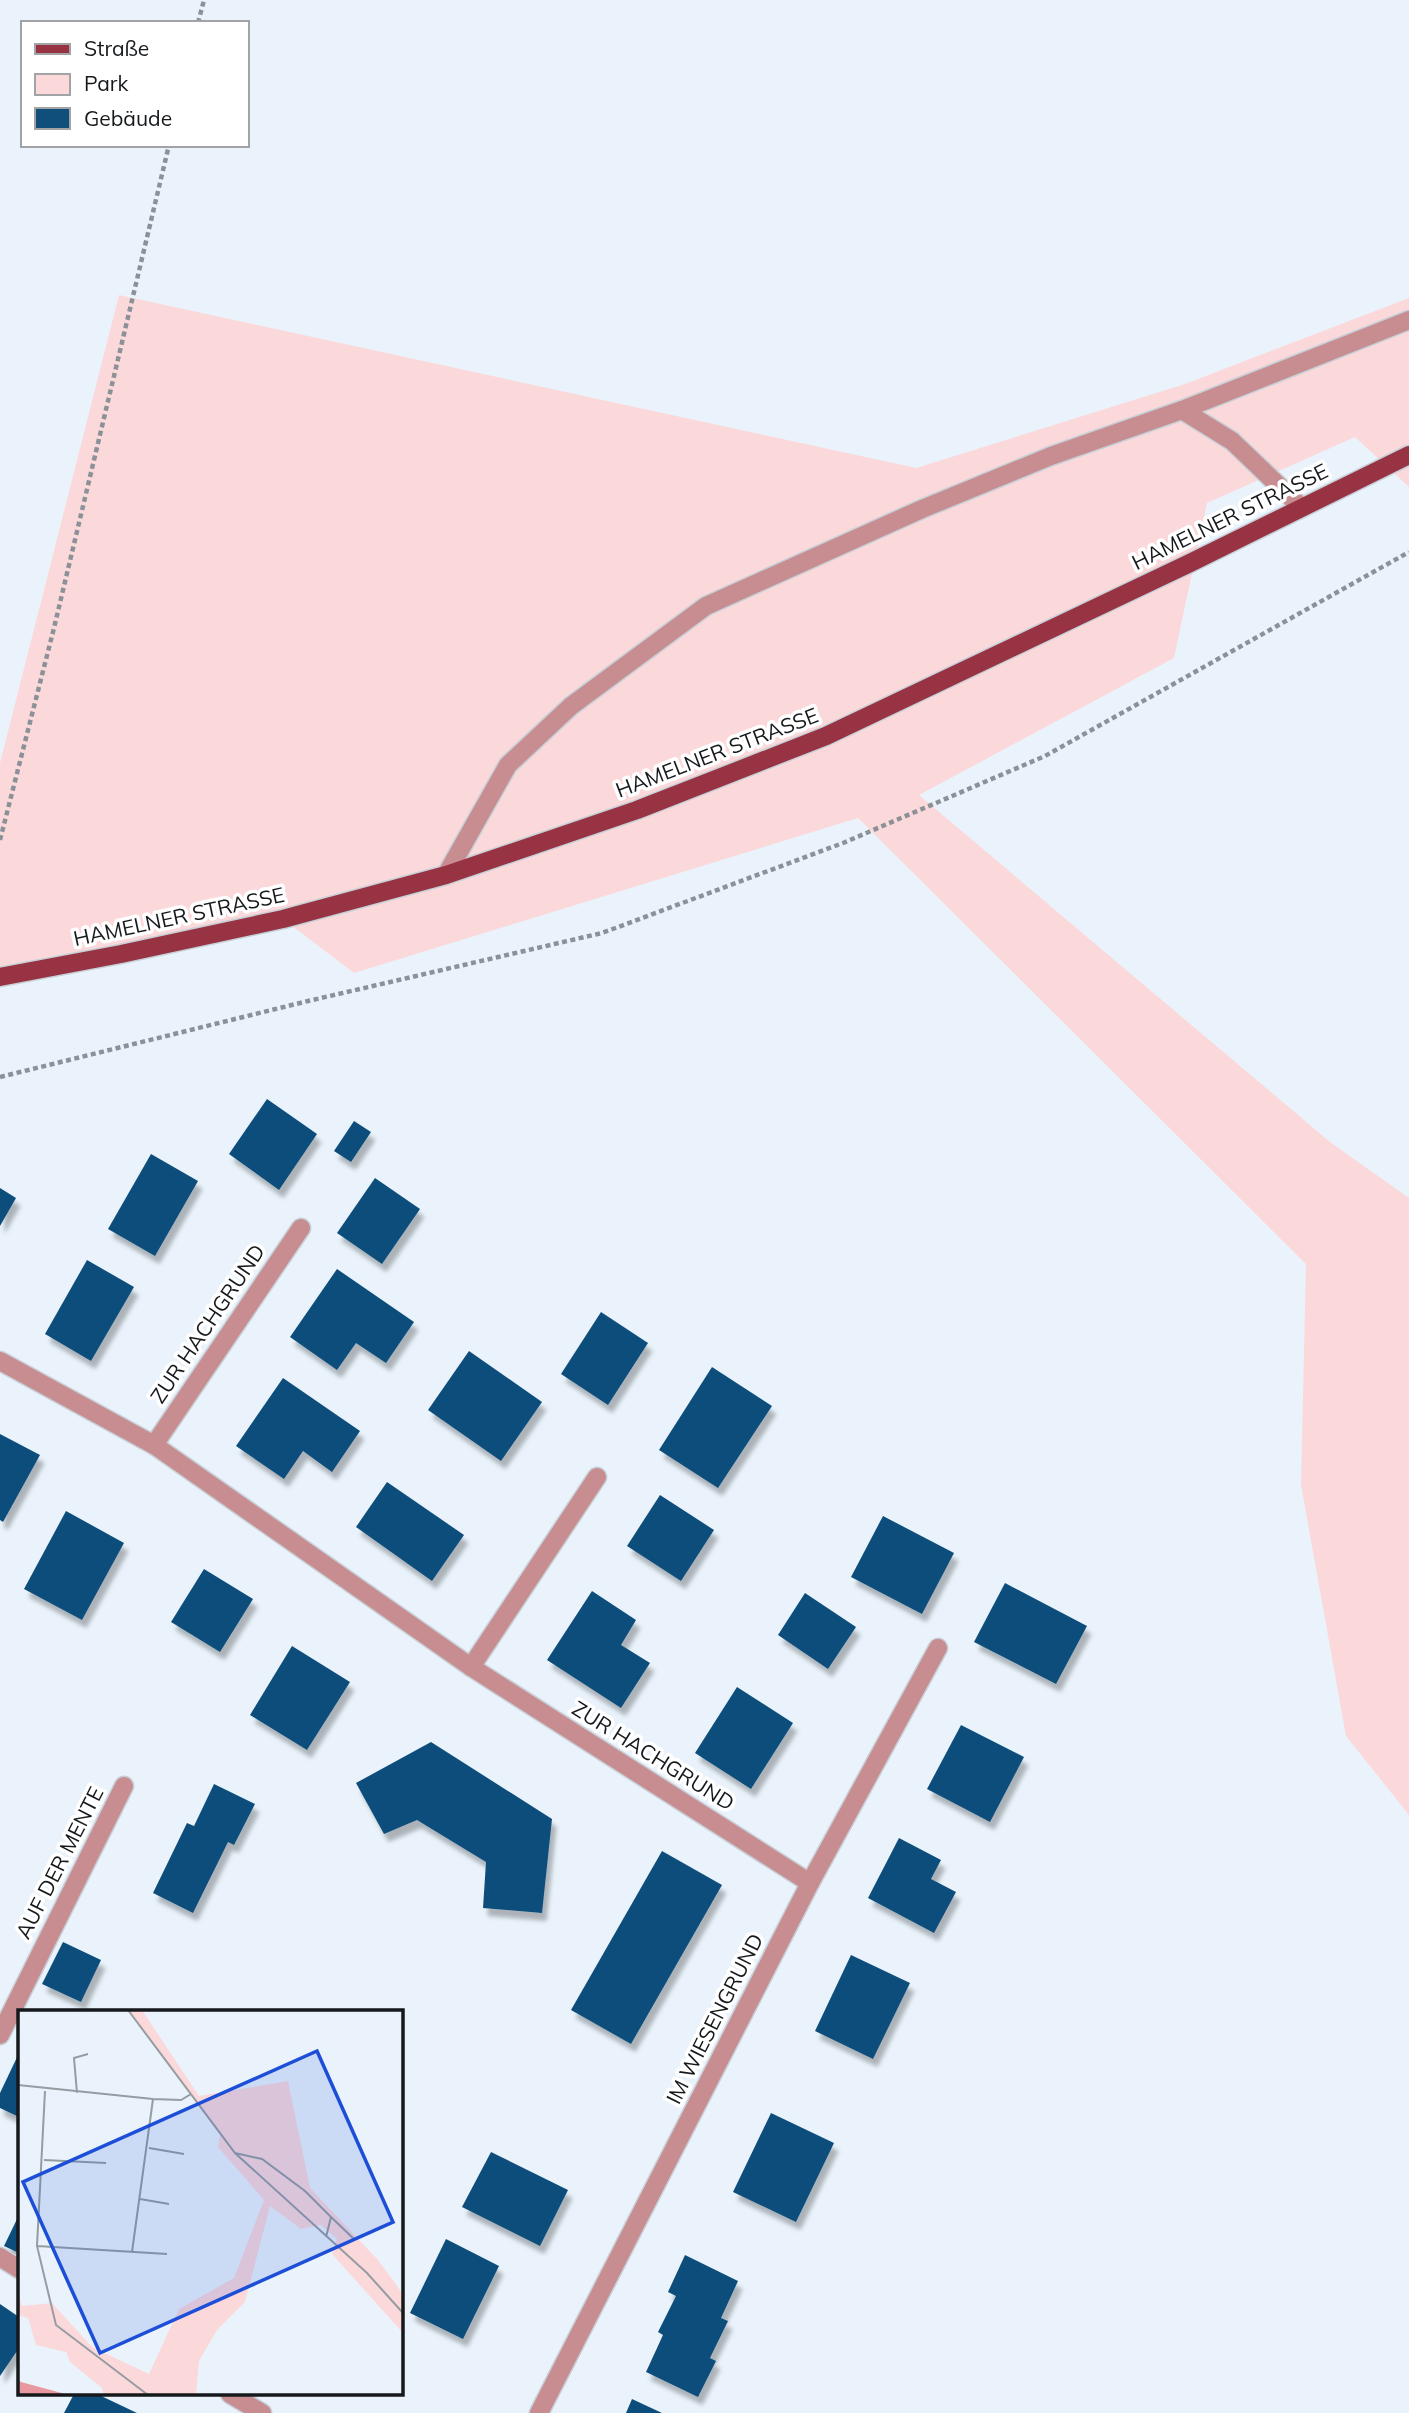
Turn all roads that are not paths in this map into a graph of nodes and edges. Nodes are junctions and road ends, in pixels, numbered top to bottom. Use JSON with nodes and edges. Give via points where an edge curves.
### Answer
{"nodes":[{"id":1,"x":1409,"y":320,"type":"edge"},
{"id":2,"x":1182,"y":410,"type":"junction"},
{"id":3,"x":1409,"y":455,"type":"edge"},
{"id":4,"x":1301,"y":508,"type":"junction"},
{"id":5,"x":446,"y":875,"type":"junction"},
{"id":6,"x":0,"y":977,"type":"edge"},
{"id":7,"x":301,"y":1228,"type":"dead end"},
{"id":8,"x":0,"y":1361,"type":"edge"},
{"id":9,"x":154,"y":1445,"type":"junction"},
{"id":10,"x":597,"y":1477,"type":"dead end"},
{"id":11,"x":938,"y":1648,"type":"dead end"},
{"id":12,"x":471,"y":1667,"type":"junction"},
{"id":13,"x":124,"y":1786,"type":"dead end"},
{"id":14,"x":810,"y":1883,"type":"junction"},
{"id":15,"x":0,"y":2035,"type":"edge"},
{"id":16,"x":0,"y":2257,"type":"edge"},
{"id":17,"x":18,"y":2268,"type":"edge"},
{"id":18,"x":233,"y":2396,"type":"edge"},
{"id":19,"x":262,"y":2413,"type":"edge"},
{"id":20,"x":539,"y":2413,"type":"edge"}],
"edges":[{"from":1,"to":2,"type":"street"},
{"from":2,"to":4,"type":"street","via":[[1232,441]]},
{"from":2,"to":5,"type":"street","via":[[1051,456],[922,509],[706,606],[571,706],[508,765]]},
{"from":3,"to":4,"type":"main road","name":"HAMELNER STRASSE"},
{"from":4,"to":5,"type":"main road","name":"HAMELNER STRASSE","via":[[826,736],[637,810]]},
{"from":5,"to":6,"type":"main road","name":"HAMELNER STRASSE","via":[[283,919]]},
{"from":7,"to":9,"type":"street","name":"ZUR HACHGRUND"},
{"from":8,"to":9,"type":"street","name":"ZUR HACHGRUND"},
{"from":9,"to":12,"type":"street","name":"ZUR HACHGRUND"},
{"from":10,"to":12,"type":"street"},
{"from":11,"to":14,"type":"street","name":"IM WIESENGRUND"},
{"from":12,"to":14,"type":"street","name":"ZUR HACHGRUND"},
{"from":13,"to":15,"type":"street","name":"AUF DER MENTE"},
{"from":14,"to":20,"type":"street","name":"IM WIESENGRUND"},
{"from":16,"to":17,"type":"street"},
{"from":18,"to":19,"type":"street"}]}
